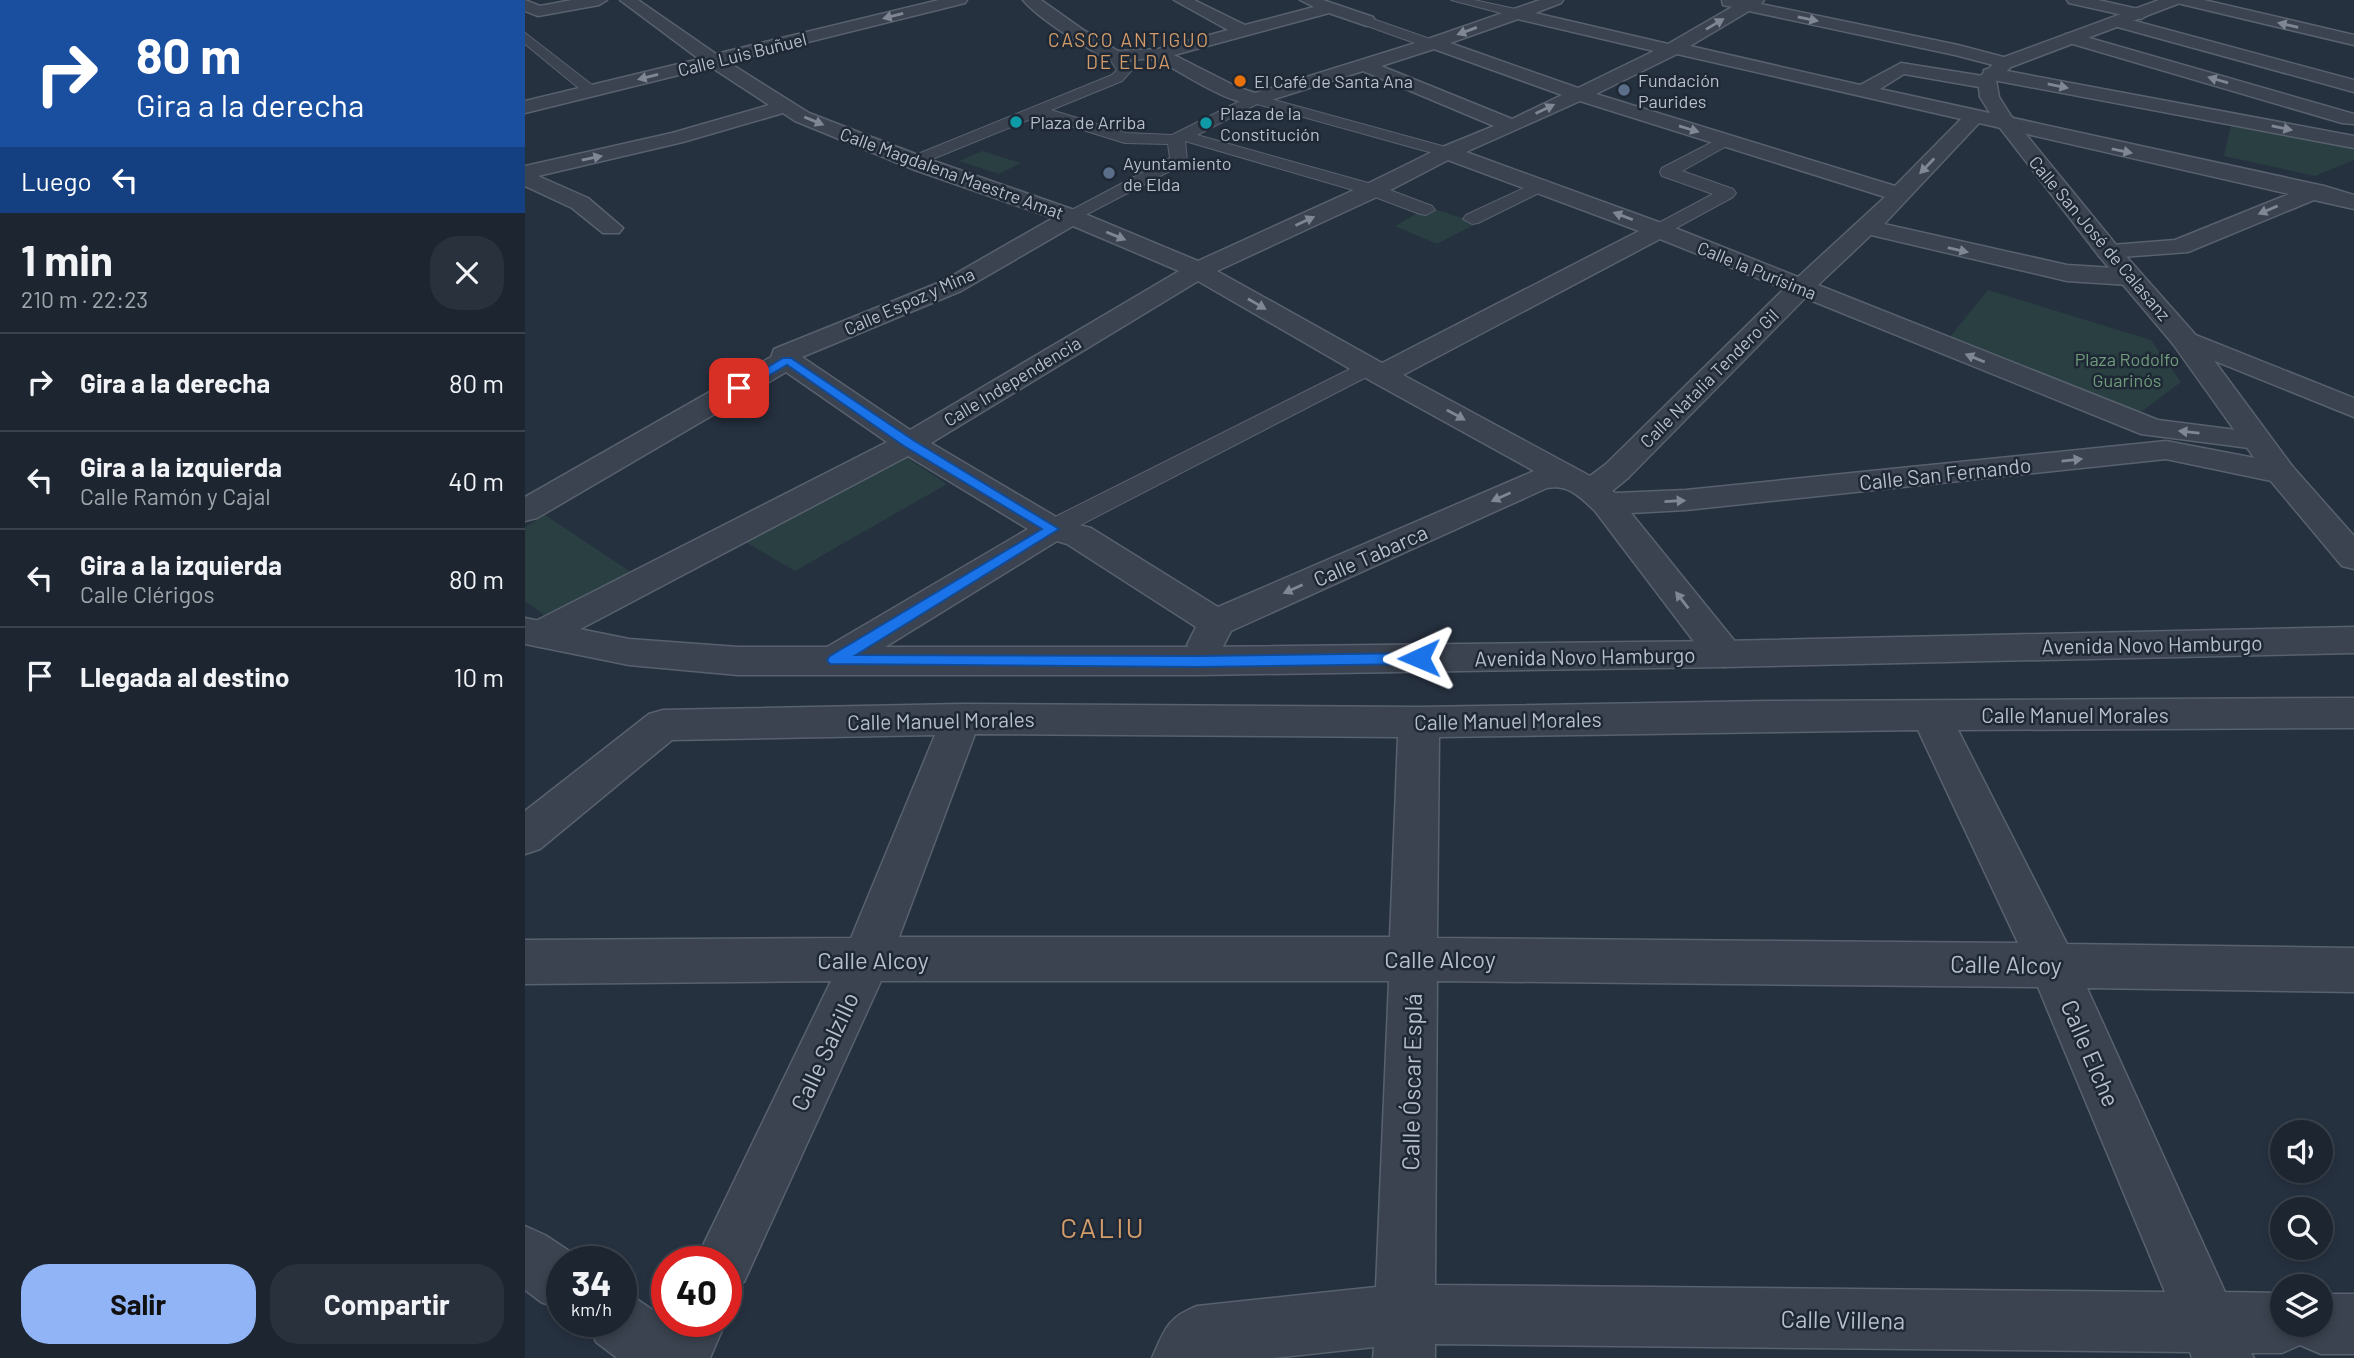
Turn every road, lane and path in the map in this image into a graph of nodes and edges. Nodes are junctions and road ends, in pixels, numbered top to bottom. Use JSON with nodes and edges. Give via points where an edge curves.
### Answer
{"nodes":[{"id":1,"x":599,"y":0,"type":"edge"},
{"id":2,"x":628,"y":0,"type":"edge"},
{"id":3,"x":959,"y":0,"type":"edge"},
{"id":4,"x":1031,"y":0,"type":"edge"},
{"id":5,"x":1184,"y":0,"type":"edge"},
{"id":6,"x":1308,"y":0,"type":"edge"},
{"id":7,"x":1457,"y":0,"type":"edge"},
{"id":8,"x":1555,"y":0,"type":"edge"},
{"id":9,"x":1717,"y":0,"type":"edge"},
{"id":10,"x":2075,"y":0,"type":"edge"},
{"id":11,"x":2174,"y":0,"type":"edge"},
{"id":12,"x":2183,"y":0,"type":"edge"},
{"id":13,"x":1751,"y":3,"type":"edge"},
{"id":14,"x":1330,"y":8,"type":"junction"},
{"id":15,"x":529,"y":10,"type":"edge"},
{"id":16,"x":1516,"y":13,"type":"junction"},
{"id":17,"x":2130,"y":18,"type":"junction"},
{"id":18,"x":1367,"y":21,"type":"joint"},
{"id":19,"x":1245,"y":32,"type":"junction"},
{"id":20,"x":525,"y":37,"type":"edge"},
{"id":21,"x":2072,"y":38,"type":"junction"},
{"id":22,"x":2354,"y":40,"type":"edge"},
{"id":23,"x":1432,"y":44,"type":"junction"},
{"id":24,"x":1672,"y":49,"type":"junction"},
{"id":25,"x":1158,"y":54,"type":"junction"},
{"id":26,"x":1115,"y":56,"type":"junction"},
{"id":27,"x":714,"y":61,"type":"junction"},
{"id":28,"x":1366,"y":66,"type":"junction"},
{"id":29,"x":1994,"y":73,"type":"junction"},
{"id":30,"x":2354,"y":86,"type":"edge"},
{"id":31,"x":591,"y":91,"type":"junction"},
{"id":32,"x":1863,"y":91,"type":"junction"},
{"id":33,"x":1577,"y":94,"type":"junction"},
{"id":34,"x":1255,"y":99,"type":"junction"},
{"id":35,"x":786,"y":106,"type":"junction"},
{"id":36,"x":525,"y":107,"type":"edge"},
{"id":37,"x":1038,"y":111,"type":"junction"},
{"id":38,"x":1974,"y":117,"type":"junction"},
{"id":39,"x":2354,"y":120,"type":"edge"},
{"id":40,"x":2008,"y":125,"type":"junction"},
{"id":41,"x":1512,"y":126,"type":"junction"},
{"id":42,"x":1179,"y":138,"type":"junction"},
{"id":43,"x":1727,"y":140,"type":"junction"},
{"id":44,"x":2354,"y":142,"type":"edge"},
{"id":45,"x":1447,"y":152,"type":"junction"},
{"id":46,"x":914,"y":161,"type":"junction"},
{"id":47,"x":525,"y":175,"type":"edge"},
{"id":48,"x":2354,"y":177,"type":"edge"},
{"id":49,"x":1541,"y":185,"type":"junction"},
{"id":50,"x":1373,"y":190,"type":"junction"},
{"id":51,"x":2311,"y":192,"type":"junction"},
{"id":52,"x":1900,"y":195,"type":"junction"},
{"id":53,"x":2354,"y":202,"type":"edge"},
{"id":54,"x":1426,"y":210,"type":"dead end"},
{"id":55,"x":1072,"y":217,"type":"junction"},
{"id":56,"x":1472,"y":219,"type":"dead end"},
{"id":57,"x":1868,"y":227,"type":"junction"},
{"id":58,"x":611,"y":228,"type":"dead end"},
{"id":59,"x":1659,"y":230,"type":"junction"},
{"id":60,"x":2108,"y":251,"type":"junction"},
{"id":61,"x":1198,"y":270,"type":"junction"},
{"id":62,"x":2129,"y":277,"type":"junction"},
{"id":63,"x":1800,"y":288,"type":"junction"},
{"id":64,"x":2183,"y":338,"type":"junction"},
{"id":65,"x":786,"y":358,"type":"junction"},
{"id":66,"x":1374,"y":371,"type":"junction"},
{"id":67,"x":2354,"y":408,"type":"edge"},
{"id":68,"x":2159,"y":439,"type":"junction"},
{"id":69,"x":2257,"y":440,"type":"junction"},
{"id":70,"x":909,"y":443,"type":"junction"},
{"id":71,"x":2281,"y":473,"type":"junction"},
{"id":72,"x":1588,"y":490,"type":"junction"},
{"id":73,"x":525,"y":511,"type":"edge"},
{"id":74,"x":1052,"y":529,"type":"junction"},
{"id":75,"x":2354,"y":558,"type":"edge"},
{"id":76,"x":1216,"y":623,"type":"junction"},
{"id":77,"x":533,"y":632,"type":"edge"},
{"id":78,"x":2354,"y":640,"type":"edge"},
{"id":79,"x":1724,"y":654,"type":"junction"},
{"id":80,"x":835,"y":660,"type":"junction"},
{"id":81,"x":1198,"y":661,"type":"junction"},
{"id":82,"x":2354,"y":713,"type":"edge"},
{"id":83,"x":1931,"y":715,"type":"junction"},
{"id":84,"x":961,"y":719,"type":"junction"},
{"id":85,"x":1419,"y":722,"type":"junction"},
{"id":86,"x":525,"y":836,"type":"edge"},
{"id":87,"x":1414,"y":957,"type":"junction"},
{"id":88,"x":867,"y":958,"type":"junction"},
{"id":89,"x":525,"y":962,"type":"edge"},
{"id":90,"x":2053,"y":965,"type":"junction"},
{"id":91,"x":2354,"y":970,"type":"edge"},
{"id":92,"x":732,"y":1246,"type":"edge"},
{"id":93,"x":525,"y":1255,"type":"edge"},
{"id":94,"x":546,"y":1270,"type":"edge"},
{"id":95,"x":2333,"y":1324,"type":"edge"},
{"id":96,"x":2354,"y":1324,"type":"edge"},
{"id":97,"x":2270,"y":1326,"type":"edge"},
{"id":98,"x":637,"y":1336,"type":"edge"},
{"id":99,"x":1404,"y":1336,"type":"edge"},
{"id":100,"x":689,"y":1337,"type":"edge"},
{"id":101,"x":2215,"y":1340,"type":"edge"},
{"id":102,"x":668,"y":1358,"type":"edge"},
{"id":103,"x":679,"y":1358,"type":"edge"},
{"id":104,"x":1182,"y":1358,"type":"edge"}],
"edges":[{"from":1,"to":15,"type":"street"},
{"from":2,"to":27,"type":"street","name":"Calle Magdalena Maestre Amat"},
{"from":3,"to":27,"type":"street","name":"Calle Luis Buñuel","one_way":true},
{"from":4,"to":26,"type":"street"},
{"from":5,"to":19,"type":"street"},
{"from":6,"to":14,"type":"street"},
{"from":7,"to":16,"type":"street"},
{"from":8,"to":16,"type":"street"},
{"from":9,"to":13,"type":"street"},
{"from":10,"to":17,"type":"street"},
{"from":11,"to":17,"type":"street"},
{"from":22,"to":12,"type":"street","one_way":true},
{"from":24,"to":13,"type":"street","name":"Calle Independencia","one_way":true},
{"from":13,"to":29,"type":"street","one_way":true,"via":[[1958,50]]},
{"from":14,"to":18,"type":"street"},
{"from":14,"to":19,"type":"street"},
{"from":16,"to":23,"type":"street","one_way":true},
{"from":16,"to":24,"type":"street"},
{"from":17,"to":21,"type":"street"},
{"from":17,"to":30,"type":"street"},
{"from":18,"to":23,"type":"street"},
{"from":19,"to":25,"type":"street"},
{"from":20,"to":31,"type":"street"},
{"from":21,"to":29,"type":"street"},
{"from":39,"to":21,"type":"street","one_way":true},
{"from":23,"to":28,"type":"street"},
{"from":23,"to":33,"type":"street"},
{"from":24,"to":32,"type":"street"},
{"from":24,"to":33,"type":"street","name":"Calle Independencia"},
{"from":25,"to":26,"type":"street"},
{"from":25,"to":34,"type":"street"},
{"from":26,"to":37,"type":"street","via":[[1124,71],[1117,78]]},
{"from":27,"to":31,"type":"street","name":"Calle Luis Buñuel","one_way":true},
{"from":27,"to":35,"type":"street","name":"Calle Magdalena Maestre Amat"},
{"from":28,"to":34,"type":"street"},
{"from":28,"to":41,"type":"street"},
{"from":29,"to":32,"type":"street","via":[[1901,68]]},
{"from":29,"to":40,"type":"street","name":"Calle San José de Calasanz","via":[[1998,113]]},
{"from":29,"to":44,"type":"street","one_way":true},
{"from":31,"to":36,"type":"street","name":"Calle Luis Buñuel"},
{"from":32,"to":38,"type":"street"},
{"from":41,"to":33,"type":"street","name":"Calle Independencia","one_way":true},
{"from":33,"to":43,"type":"street","one_way":true},
{"from":34,"to":42,"type":"street"},
{"from":34,"to":45,"type":"street","name":"Calle la Purísima"},
{"from":35,"to":46,"type":"street","name":"Calle Magdalena Maestre Amat","one_way":true,"via":[[802,117]]},
{"from":47,"to":35,"type":"street","one_way":true},
{"from":37,"to":42,"type":"street","via":[[1125,138]]},
{"from":37,"to":46,"type":"street"},
{"from":38,"to":40,"type":"street"},
{"from":38,"to":52,"type":"street","name":"Calle Natalia Tendero Gil","one_way":true},
{"from":40,"to":51,"type":"street","one_way":true},
{"from":40,"to":60,"type":"street","name":"Calle San José de Calasanz"},
{"from":41,"to":45,"type":"street","name":"Calle Independencia"},
{"from":42,"to":50,"type":"street"},
{"from":42,"to":55,"type":"street","name":"Calle Espoz y Mina","via":[[1179,160]]},
{"from":43,"to":52,"type":"street"},
{"from":43,"to":59,"type":"street","via":[[1668,172],[1727,194]]},
{"from":45,"to":49,"type":"street","name":"Calle la Purísima"},
{"from":45,"to":50,"type":"street","name":"Calle Independencia"},
{"from":46,"to":55,"type":"street","name":"Calle Magdalena Maestre Amat"},
{"from":47,"to":58,"type":"street","via":[[580,203]]},
{"from":48,"to":51,"type":"street"},
{"from":49,"to":56,"type":"street"},
{"from":59,"to":49,"type":"street","name":"Calle la Purísima","one_way":true},
{"from":50,"to":54,"type":"street"},
{"from":61,"to":50,"type":"street","name":"Calle Independencia","one_way":true},
{"from":51,"to":53,"type":"street"},
{"from":51,"to":60,"type":"street","one_way":true,"via":[[2179,247]]},
{"from":52,"to":57,"type":"street","name":"Calle Natalia Tendero Gil"},
{"from":55,"to":61,"type":"street","name":"Calle Magdalena Maestre Amat","one_way":true},
{"from":55,"to":65,"type":"street","name":"Calle Espoz y Mina","via":[[952,286]]},
{"from":57,"to":62,"type":"street","one_way":true,"via":[[2067,273]]},
{"from":57,"to":63,"type":"street","name":"Calle Natalia Tendero Gil"},
{"from":59,"to":63,"type":"street","name":"Calle la Purísima"},
{"from":59,"to":66,"type":"street"},
{"from":60,"to":62,"type":"street","name":"Calle San José de Calasanz"},
{"from":61,"to":66,"type":"street","name":"Calle Magdalena Maestre Amat","one_way":true},
{"from":61,"to":70,"type":"street","name":"Calle Independencia"},
{"from":62,"to":64,"type":"street","name":"Calle San José de Calasanz"},
{"from":68,"to":63,"type":"street","name":"Calle la Purísima","one_way":true},
{"from":63,"to":72,"type":"street","name":"Calle Natalia Tendero Gil","via":[[1617,471]]},
{"from":64,"to":67,"type":"street"},
{"from":64,"to":69,"type":"street","name":"Calle San José de Calasanz"},
{"from":65,"to":70,"type":"street"},
{"from":65,"to":73,"type":"street","name":"Calle Espoz y Mina"},
{"from":66,"to":72,"type":"street","name":"Calle Magdalena Maestre Amat","one_way":true},
{"from":66,"to":74,"type":"street"},
{"from":69,"to":68,"type":"street","name":"Calle la Purísima","one_way":true},
{"from":68,"to":71,"type":"street","name":"Calle San Fernando"},
{"from":72,"to":68,"type":"street","name":"Calle San Fernando","one_way":true,"via":[[1686,500]]},
{"from":69,"to":71,"type":"street","name":"Calle San José de Calasanz"},
{"from":70,"to":74,"type":"street"},
{"from":70,"to":77,"type":"street","name":"Calle Independencia"},
{"from":71,"to":75,"type":"street","name":"Calle San José de Calasanz"},
{"from":72,"to":76,"type":"street","name":"Calle Tabarca","one_way":true,"via":[[1538,480]]},
{"from":79,"to":72,"type":"street","one_way":true},
{"from":74,"to":76,"type":"street","via":[[1079,536]]},
{"from":74,"to":80,"type":"street"},
{"from":76,"to":81,"type":"street"},
{"from":77,"to":80,"type":"street","name":"Avenida Novo Hamburgo","via":[[629,652],[738,661]]},
{"from":78,"to":79,"type":"street","name":"Avenida Novo Hamburgo"},
{"from":79,"to":81,"type":"street","name":"Avenida Novo Hamburgo"},
{"from":80,"to":81,"type":"street","name":"Avenida Novo Hamburgo"},
{"from":82,"to":83,"type":"street","name":"Calle Manuel Morales"},
{"from":83,"to":85,"type":"street","name":"Calle Manuel Morales"},
{"from":83,"to":90,"type":"street","name":"Calle Elche"},
{"from":84,"to":85,"type":"street","name":"Calle Manuel Morales"},
{"from":84,"to":86,"type":"street","name":"Calle Manuel Morales","via":[[663,725]]},
{"from":84,"to":88,"type":"street","name":"Calle Salzillo"},
{"from":85,"to":87,"type":"street","name":"Calle Óscar Esplá"},
{"from":87,"to":88,"type":"street","name":"Calle Alcoy"},
{"from":87,"to":90,"type":"street","name":"Calle Alcoy"},
{"from":87,"to":99,"type":"street","name":"Calle Óscar Esplá"},
{"from":88,"to":89,"type":"street","name":"Calle Alcoy"},
{"from":88,"to":92,"type":"street","name":"Calle Salzillo"},
{"from":90,"to":91,"type":"street","name":"Calle Alcoy"},
{"from":90,"to":101,"type":"street","name":"Calle Elche"},
{"from":93,"to":94,"type":"street"},
{"from":95,"to":96,"type":"street"},
{"from":97,"to":101,"type":"street","name":"Calle Villena"},
{"from":98,"to":102,"type":"street"},
{"from":99,"to":101,"type":"street","name":"Calle Villena"},
{"from":99,"to":104,"type":"street","name":"Calle Villena","via":[[1197,1336]]},
{"from":100,"to":103,"type":"street"}]}
